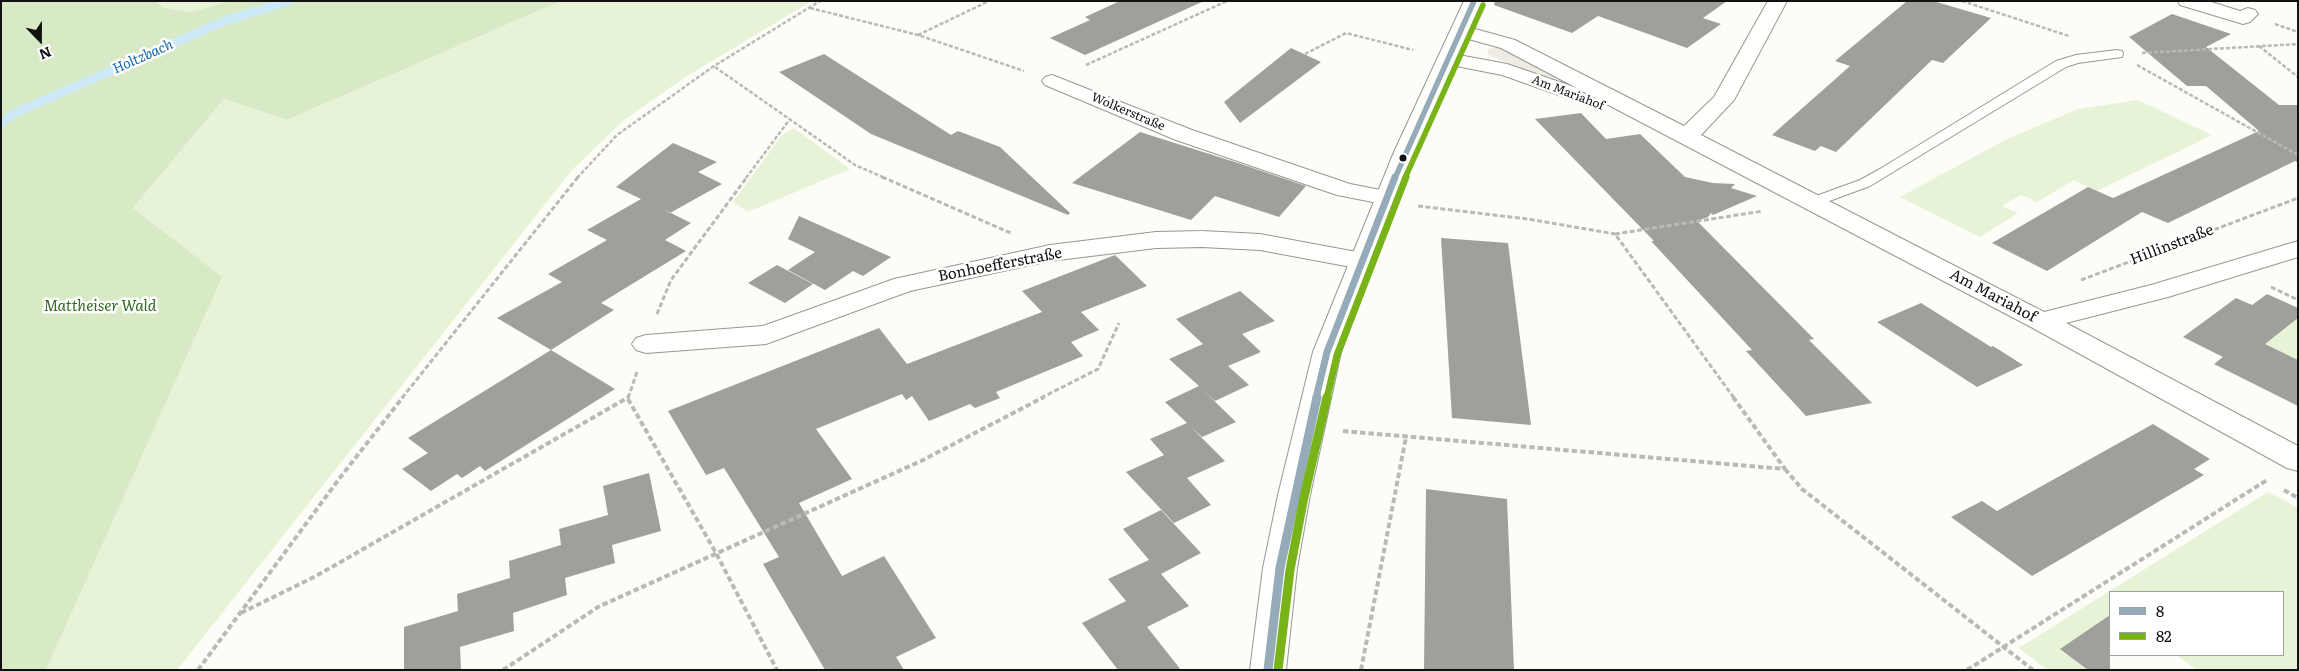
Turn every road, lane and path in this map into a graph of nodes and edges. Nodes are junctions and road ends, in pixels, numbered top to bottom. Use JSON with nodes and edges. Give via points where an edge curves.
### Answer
{"nodes":[{"id":1,"x":820,"y":1,"type":"edge"},
{"id":2,"x":989,"y":1,"type":"edge"},
{"id":3,"x":1227,"y":1,"type":"edge"},
{"id":4,"x":1474,"y":1,"type":"edge"},
{"id":5,"x":1778,"y":1,"type":"edge"},
{"id":6,"x":1962,"y":1,"type":"edge"},
{"id":7,"x":2187,"y":1,"type":"edge"},
{"id":8,"x":810,"y":8,"type":"junction"},
{"id":9,"x":2248,"y":14,"type":"dead end"},
{"id":10,"x":1461,"y":31,"type":"junction"},
{"id":11,"x":918,"y":35,"type":"junction"},
{"id":12,"x":2298,"y":44,"type":"edge"},
{"id":13,"x":2259,"y":46,"type":"junction"},
{"id":14,"x":1413,"y":50,"type":"dead end"},
{"id":15,"x":1305,"y":54,"type":"dead end"},
{"id":16,"x":2117,"y":54,"type":"junction"},
{"id":17,"x":1448,"y":59,"type":"junction"},
{"id":18,"x":714,"y":66,"type":"junction"},
{"id":19,"x":2298,"y":78,"type":"edge"},
{"id":20,"x":1052,"y":81,"type":"junction"},
{"id":21,"x":790,"y":119,"type":"junction"},
{"id":22,"x":1686,"y":137,"type":"junction"},
{"id":23,"x":2298,"y":155,"type":"edge"},
{"id":24,"x":1388,"y":198,"type":"junction"},
{"id":25,"x":2298,"y":198,"type":"edge"},
{"id":26,"x":1813,"y":202,"type":"junction"},
{"id":27,"x":1430,"y":208,"type":"dead end"},
{"id":28,"x":1615,"y":234,"type":"junction"},
{"id":29,"x":2298,"y":249,"type":"edge"},
{"id":30,"x":1050,"y":254,"type":"junction"},
{"id":31,"x":1362,"y":261,"type":"junction"},
{"id":32,"x":2075,"y":282,"type":"dead end"},
{"id":33,"x":2041,"y":321,"type":"junction"},
{"id":34,"x":1119,"y":323,"type":"dead end"},
{"id":35,"x":646,"y":344,"type":"junction"},
{"id":36,"x":628,"y":399,"type":"junction"},
{"id":37,"x":1309,"y":428,"type":"junction"},
{"id":38,"x":1406,"y":437,"type":"junction"},
{"id":39,"x":2298,"y":460,"type":"edge"},
{"id":40,"x":1785,"y":469,"type":"junction"},
{"id":41,"x":2274,"y":476,"type":"dead end"},
{"id":42,"x":716,"y":553,"type":"junction"},
{"id":43,"x":240,"y":613,"type":"junction"},
{"id":44,"x":2003,"y":647,"type":"junction"},
{"id":45,"x":198,"y":670,"type":"edge"},
{"id":46,"x":503,"y":670,"type":"edge"},
{"id":47,"x":777,"y":670,"type":"edge"},
{"id":48,"x":1268,"y":670,"type":"edge"},
{"id":49,"x":1361,"y":670,"type":"edge"},
{"id":50,"x":1967,"y":670,"type":"edge"},
{"id":51,"x":2032,"y":670,"type":"edge"}],
"edges":[{"from":1,"to":8,"type":"path"},
{"from":2,"to":11,"type":"path"},
{"from":3,"to":20,"type":"path"},
{"from":4,"to":10,"type":"street"},
{"from":5,"to":22,"type":"street","via":[[1723,100]]},
{"from":6,"to":16,"type":"path"},
{"from":7,"to":9,"type":"street","via":[[2243,18]]},
{"from":8,"to":11,"type":"path"},
{"from":8,"to":18,"type":"path"},
{"from":10,"to":17,"type":"street"},
{"from":10,"to":22,"type":"street","name":"Am Mariahof","via":[[1508,44]]},
{"from":11,"to":20,"type":"path"},
{"from":12,"to":13,"type":"path"},
{"from":13,"to":16,"type":"path"},
{"from":13,"to":19,"type":"path"},
{"from":14,"to":15,"type":"path","via":[[1346,33]]},
{"from":16,"to":23,"type":"path"},
{"from":16,"to":26,"type":"lane","via":[[2061,64],[1886,172]]},
{"from":17,"to":22,"type":"street","name":"Am Mariahof","via":[[1507,70]]},
{"from":17,"to":24,"type":"street","via":[[1405,152]]},
{"from":18,"to":21,"type":"path"},
{"from":18,"to":43,"type":"path","via":[[617,136],[573,182],[339,479]]},
{"from":20,"to":24,"type":"street","name":"Wolkerstraße","via":[[1184,135],[1345,190]]},
{"from":21,"to":30,"type":"path","via":[[855,165],[1027,240]]},
{"from":21,"to":35,"type":"path","via":[[671,280]]},
{"from":22,"to":26,"type":"street","name":"Am Mariahof"},
{"from":24,"to":31,"type":"street"},
{"from":25,"to":32,"type":"path","name":"Hillinstraße"},
{"from":26,"to":28,"type":"path"},
{"from":26,"to":33,"type":"street","name":"Am Mariahof"},
{"from":27,"to":28,"type":"path","via":[[1528,219]]},
{"from":28,"to":40,"type":"path"},
{"from":29,"to":33,"type":"street","via":[[2159,291]]},
{"from":30,"to":31,"type":"street","name":"Bonhoefferstraße","via":[[1156,240],[1231,240],[1260,242]]},
{"from":30,"to":35,"type":"street","name":"Bonhoefferstraße","via":[[903,285],[766,335]]},
{"from":31,"to":37,"type":"street","via":[[1328,352]]},
{"from":33,"to":39,"type":"street","name":"Am Mariahof"},
{"from":34,"to":42,"type":"path","via":[[1098,369],[921,461]]},
{"from":35,"to":36,"type":"path"},
{"from":36,"to":42,"type":"path"},
{"from":36,"to":43,"type":"path","via":[[316,576]]},
{"from":37,"to":38,"type":"path"},
{"from":37,"to":48,"type":"street","via":[[1280,568]]},
{"from":38,"to":40,"type":"path"},
{"from":38,"to":49,"type":"path"},
{"from":40,"to":44,"type":"path","via":[[1802,489]]},
{"from":41,"to":44,"type":"path"},
{"from":42,"to":46,"type":"path","via":[[598,607]]},
{"from":42,"to":47,"type":"path"},
{"from":43,"to":45,"type":"path"},
{"from":44,"to":50,"type":"path"},
{"from":44,"to":51,"type":"path"}]}
